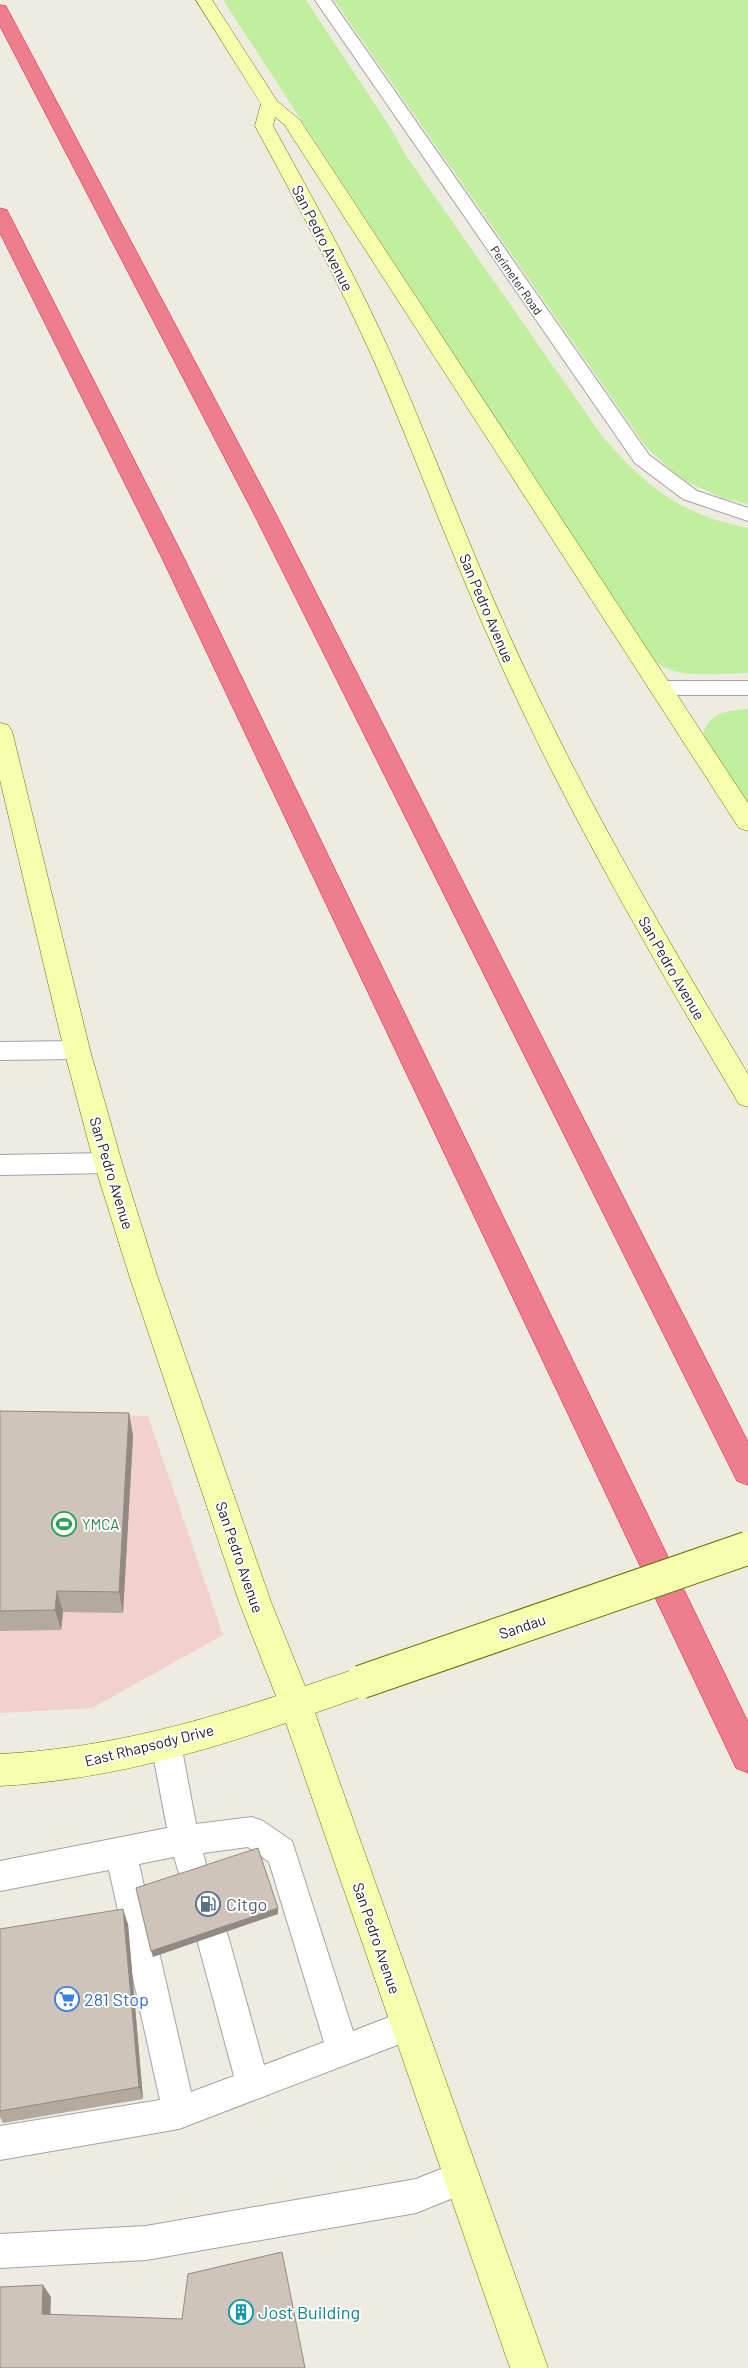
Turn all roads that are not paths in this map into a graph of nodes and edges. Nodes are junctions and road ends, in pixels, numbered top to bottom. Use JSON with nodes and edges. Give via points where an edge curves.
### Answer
{"nodes":[{"id":1,"x":204,"y":0,"type":"edge"},
{"id":2,"x":323,"y":0,"type":"edge"},
{"id":3,"x":0,"y":10,"type":"edge"},
{"id":4,"x":270,"y":104,"type":"junction"},
{"id":5,"x":0,"y":214,"type":"edge"},
{"id":6,"x":748,"y":515,"type":"edge"},
{"id":7,"x":661,"y":688,"type":"junction"},
{"id":8,"x":748,"y":688,"type":"edge"},
{"id":9,"x":0,"y":731,"type":"edge"},
{"id":10,"x":748,"y":822,"type":"edge"},
{"id":11,"x":77,"y":1050,"type":"junction"},
{"id":12,"x":0,"y":1051,"type":"edge"},
{"id":13,"x":748,"y":1097,"type":"edge"},
{"id":14,"x":108,"y":1163,"type":"junction"},
{"id":15,"x":0,"y":1166,"type":"edge"},
{"id":16,"x":748,"y":1472,"type":"edge"},
{"id":17,"x":748,"y":1548,"type":"edge"},
{"id":18,"x":296,"y":1705,"type":"junction"},
{"id":19,"x":166,"y":1744,"type":"junction"},
{"id":20,"x":748,"y":1757,"type":"edge"},
{"id":21,"x":0,"y":1770,"type":"edge"},
{"id":22,"x":184,"y":1840,"type":"junction"},
{"id":23,"x":121,"y":1853,"type":"junction"},
{"id":24,"x":0,"y":1876,"type":"edge"},
{"id":25,"x":194,"y":1876,"type":"edge"},
{"id":26,"x":212,"y":1936,"type":"edge"},
{"id":27,"x":407,"y":2026,"type":"junction"},
{"id":28,"x":343,"y":2050,"type":"junction"},
{"id":29,"x":253,"y":2085,"type":"junction"},
{"id":30,"x":179,"y":2113,"type":"junction"},
{"id":31,"x":0,"y":2143,"type":"edge"},
{"id":32,"x":461,"y":2178,"type":"junction"},
{"id":33,"x":0,"y":2251,"type":"edge"},
{"id":34,"x":529,"y":2368,"type":"edge"}],
"edges":[{"from":1,"to":4,"type":"main road","name":"San Pedro Avenue"},
{"from":2,"to":6,"type":"lane","name":"Perimeter Road","via":[[642,459],[690,495]]},
{"from":3,"to":16,"type":"highway","via":[[266,516]]},
{"from":4,"to":7,"type":"main road","name":"San Pedro Avenue","via":[[291,120]]},
{"from":4,"to":13,"type":"main road","name":"San Pedro Avenue","via":[[264,126],[370,330],[531,707],[613,865]]},
{"from":5,"to":20,"type":"highway","via":[[173,558]]},
{"from":7,"to":8,"type":"lane"},
{"from":7,"to":10,"type":"main road","name":"San Pedro Avenue"},
{"from":9,"to":11,"type":"main road","name":"San Pedro Avenue"},
{"from":11,"to":12,"type":"lane"},
{"from":11,"to":14,"type":"main road","name":"San Pedro Avenue"},
{"from":14,"to":15,"type":"lane"},
{"from":14,"to":18,"type":"main road","name":"San Pedro Avenue","via":[[142,1275],[252,1592]]},
{"from":17,"to":18,"type":"main road","name":"Sandau","bridge":true},
{"from":18,"to":19,"type":"main road","name":"East Rhapsody Drive"},
{"from":18,"to":27,"type":"main road","name":"San Pedro Avenue"},
{"from":19,"to":21,"type":"main road","name":"East Rhapsody Drive","via":[[66,1765]]},
{"from":19,"to":22,"type":"lane"},
{"from":22,"to":23,"type":"lane"},
{"from":22,"to":25,"type":"lane"},
{"from":22,"to":28,"type":"lane","via":[[252,1832],[281,1852]]},
{"from":23,"to":24,"type":"lane"},
{"from":23,"to":30,"type":"lane"},
{"from":26,"to":29,"type":"lane"},
{"from":27,"to":28,"type":"lane"},
{"from":27,"to":32,"type":"main road","name":"San Pedro Avenue"},
{"from":28,"to":29,"type":"lane"},
{"from":29,"to":30,"type":"lane"},
{"from":30,"to":31,"type":"lane"},
{"from":32,"to":33,"type":"lane","via":[[416,2196],[146,2243]]},
{"from":32,"to":34,"type":"main road","name":"San Pedro Avenue"}]}
